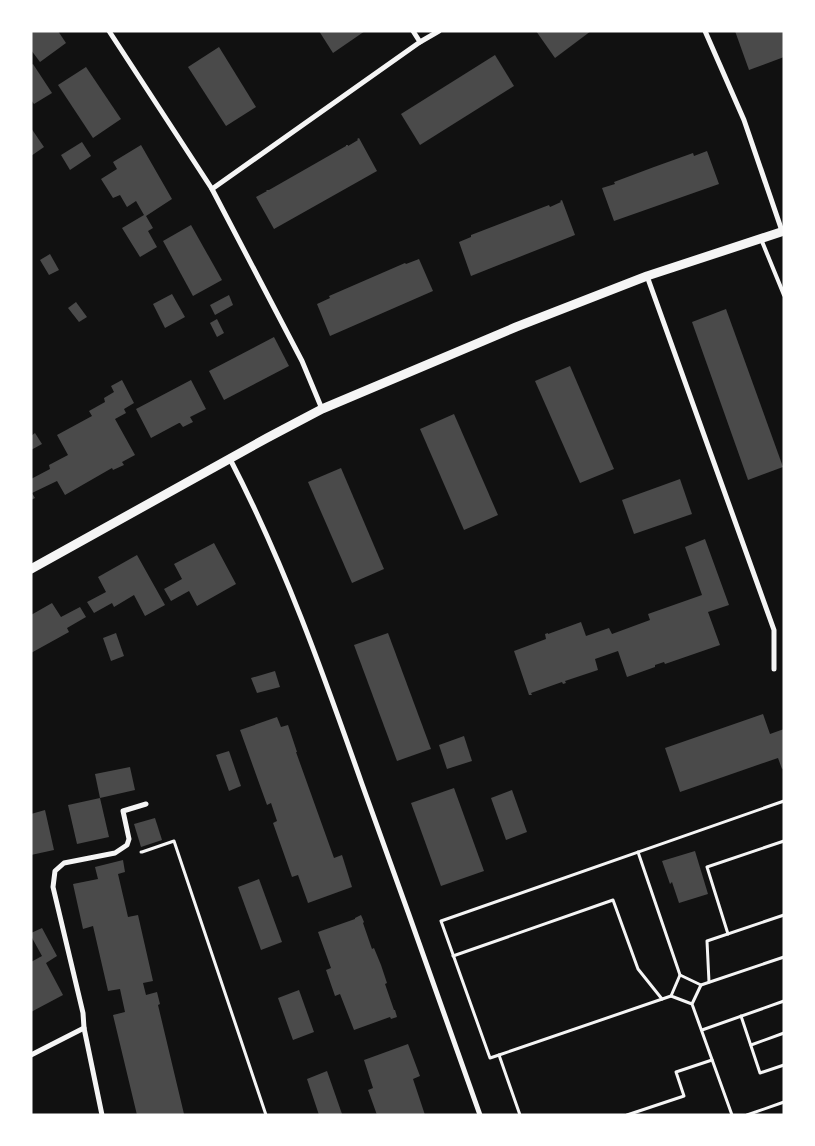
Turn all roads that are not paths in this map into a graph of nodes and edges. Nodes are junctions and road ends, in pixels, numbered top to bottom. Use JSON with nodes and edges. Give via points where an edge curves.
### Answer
{"nodes":[{"id":1,"x":109,"y":31,"type":"edge"},
{"id":2,"x":413,"y":31,"type":"edge"},
{"id":3,"x":439,"y":31,"type":"edge"},
{"id":4,"x":705,"y":31,"type":"edge"},
{"id":5,"x":420,"y":42,"type":"junction"},
{"id":6,"x":212,"y":189,"type":"junction"},
{"id":7,"x":783,"y":231,"type":"edge"},
{"id":8,"x":761,"y":238,"type":"junction"},
{"id":9,"x":647,"y":276,"type":"junction"},
{"id":10,"x":784,"y":294,"type":"edge"},
{"id":11,"x":322,"y":409,"type":"junction"},
{"id":12,"x":230,"y":459,"type":"junction"},
{"id":13,"x":31,"y":569,"type":"edge"},
{"id":14,"x":774,"y":669,"type":"dead end"},
{"id":15,"x":146,"y":804,"type":"dead end"},
{"id":16,"x":84,"y":1028,"type":"junction"},
{"id":17,"x":31,"y":1055,"type":"edge"},
{"id":18,"x":102,"y":1115,"type":"edge"},
{"id":19,"x":480,"y":1115,"type":"edge"}],
"edges":[{"from":1,"to":6,"type":"street"},
{"from":2,"to":5,"type":"street"},
{"from":3,"to":5,"type":"street"},
{"from":4,"to":7,"type":"street","via":[[744,120]]},
{"from":5,"to":6,"type":"street"},
{"from":6,"to":11,"type":"street","via":[[302,361]]},
{"from":7,"to":8,"type":"street"},
{"from":8,"to":9,"type":"street"},
{"from":8,"to":10,"type":"lane"},
{"from":9,"to":11,"type":"street","via":[[516,326]]},
{"from":9,"to":14,"type":"street","via":[[774,630]]},
{"from":11,"to":12,"type":"street"},
{"from":12,"to":13,"type":"street"},
{"from":12,"to":19,"type":"street","via":[[279,562],[321,668]]},
{"from":15,"to":16,"type":"street","via":[[123,811],[129,839],[127,845],[115,853],[64,863],[55,871],[53,887]]},
{"from":16,"to":17,"type":"street"},
{"from":16,"to":18,"type":"street"}]}
